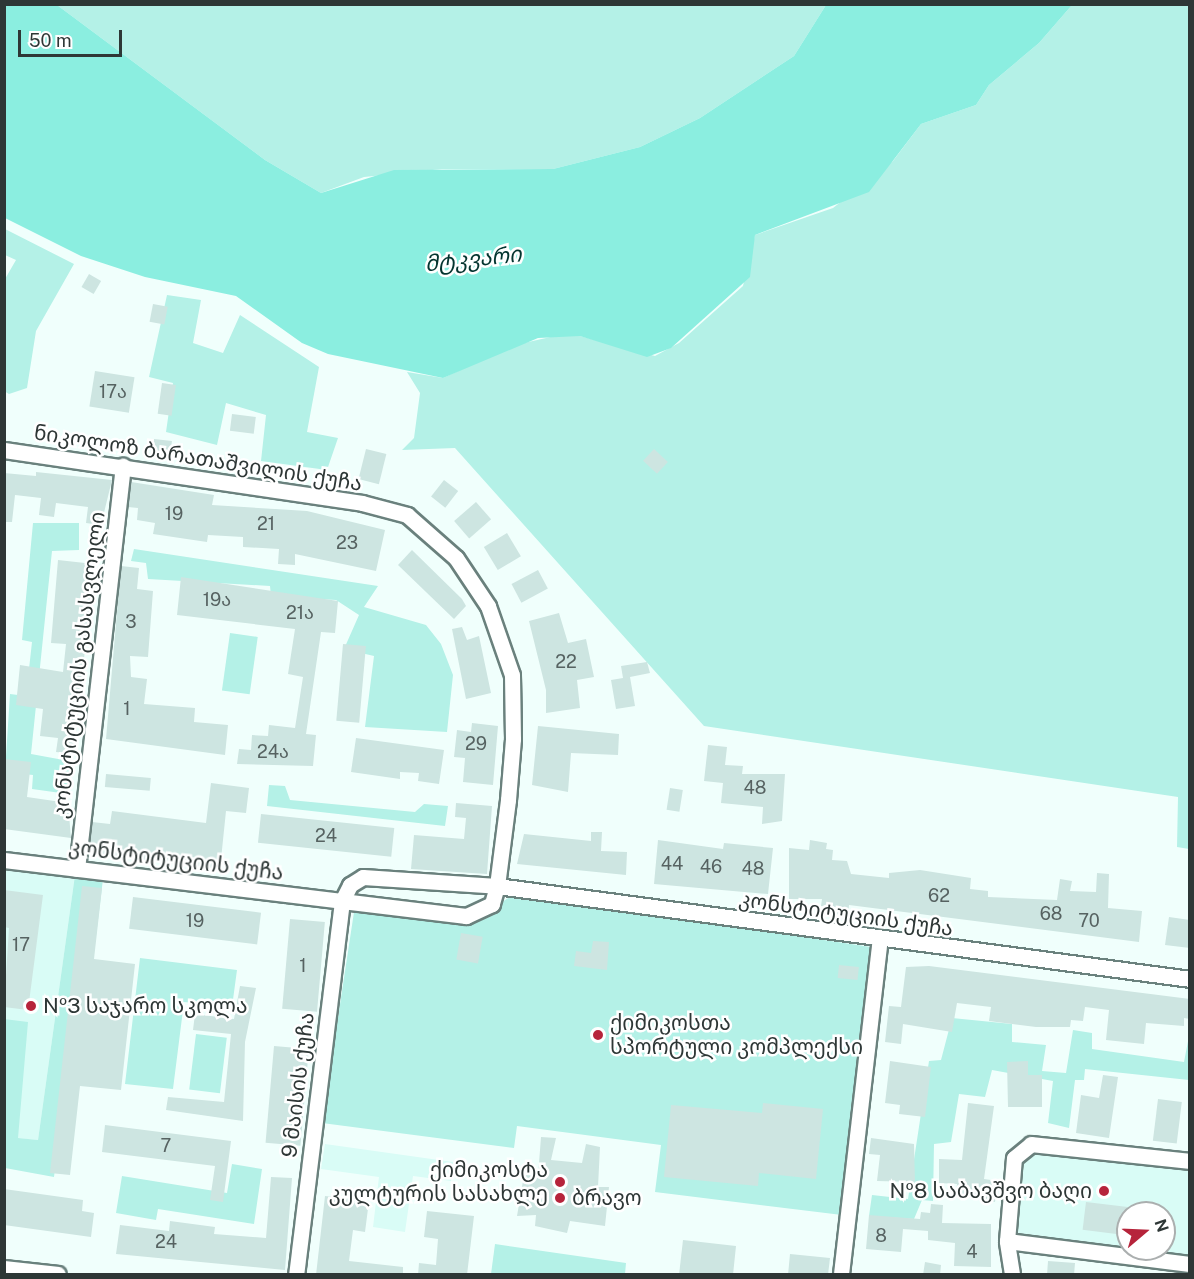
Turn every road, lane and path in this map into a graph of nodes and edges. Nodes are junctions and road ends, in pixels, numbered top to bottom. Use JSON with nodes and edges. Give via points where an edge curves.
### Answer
{"nodes":[{"id":1,"x":4,"y":450,"type":"edge"},
{"id":2,"x":123,"y":466,"type":"junction"},
{"id":3,"x":4,"y":860,"type":"edge"},
{"id":4,"x":77,"y":869,"type":"junction"},
{"id":5,"x":497,"y":886,"type":"junction"},
{"id":6,"x":342,"y":901,"type":"junction"},
{"id":7,"x":880,"y":939,"type":"junction"},
{"id":8,"x":1190,"y":979,"type":"edge"},
{"id":9,"x":1190,"y":1161,"type":"edge"},
{"id":10,"x":1007,"y":1241,"type":"junction"},
{"id":11,"x":1190,"y":1264,"type":"edge"},
{"id":12,"x":4,"y":1268,"type":"edge"},
{"id":13,"x":58,"y":1275,"type":"edge"},
{"id":14,"x":296,"y":1275,"type":"edge"},
{"id":15,"x":841,"y":1275,"type":"edge"},
{"id":16,"x":1012,"y":1275,"type":"edge"}],
"edges":[{"from":1,"to":2,"type":"street","name":"ნიკოლოზ ბარათაშვილის ქუჩა"},
{"from":2,"to":4,"type":"street","name":"კონსტიტუციის გასასვლელი"},
{"from":2,"to":5,"type":"street","name":"ნიკოლოზ ბარათაშვილის ქუჩა","via":[[362,502],[407,515],[456,558],[488,606],[512,675],[513,739]]},
{"from":3,"to":4,"type":"street","name":"კონსტიტუციის ქუჩა"},
{"from":4,"to":6,"type":"street","name":"კონსტიტუციის ქუჩა"},
{"from":5,"to":6,"type":"street","name":"კონსტიტუციის ქუჩა","via":[[363,877],[350,885]]},
{"from":5,"to":6,"type":"street","name":"კონსტიტუციის ქუჩა","via":[[492,904],[466,916]]},
{"from":5,"to":7,"type":"street","name":"კონსტიტუციის ქუჩა"},
{"from":6,"to":14,"type":"street","name":"9 მაისის ქუჩა"},
{"from":7,"to":8,"type":"street","name":"კონსტიტუციის ქუჩა"},
{"from":7,"to":15,"type":"street"},
{"from":9,"to":10,"type":"street","via":[[1031,1144],[1014,1158]]},
{"from":10,"to":11,"type":"street"},
{"from":10,"to":16,"type":"street"},
{"from":12,"to":13,"type":"street"}]}
